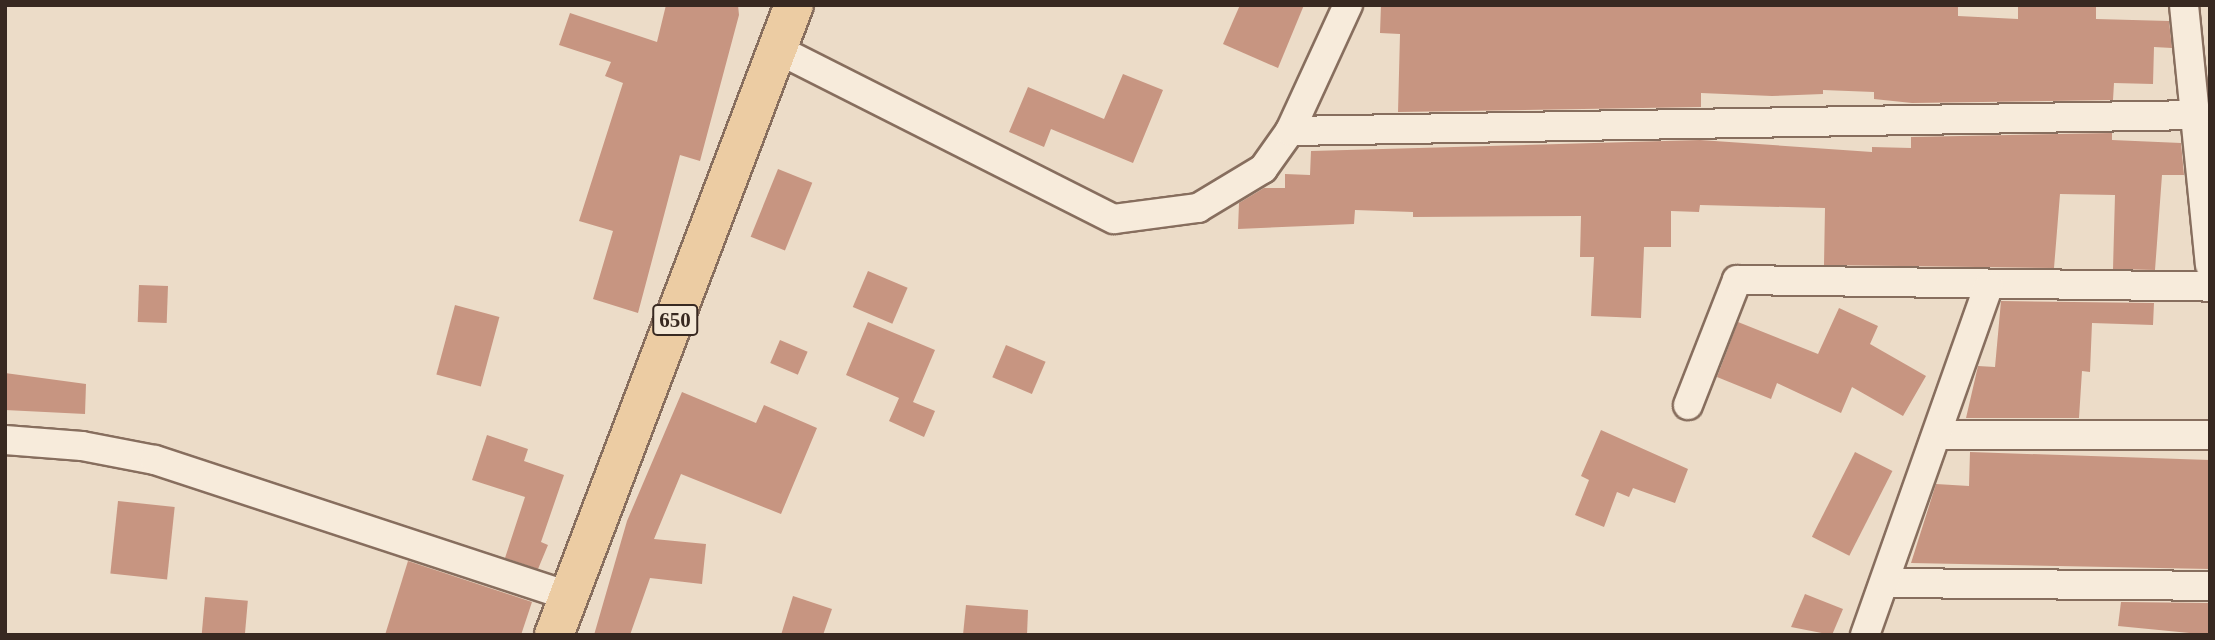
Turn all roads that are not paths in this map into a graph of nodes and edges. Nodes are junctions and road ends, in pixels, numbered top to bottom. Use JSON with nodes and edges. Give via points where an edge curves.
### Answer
{"nodes":[{"id":1,"x":794,"y":5,"type":"edge"},
{"id":2,"x":1348,"y":5,"type":"edge"},
{"id":3,"x":2184,"y":5,"type":"edge"},
{"id":4,"x":779,"y":50,"type":"junction"},
{"id":5,"x":2195,"y":115,"type":"junction"},
{"id":6,"x":1290,"y":131,"type":"junction"},
{"id":7,"x":2210,"y":265,"type":"edge"},
{"id":8,"x":1989,"y":285,"type":"junction"},
{"id":9,"x":2210,"y":287,"type":"edge"},
{"id":10,"x":1688,"y":405,"type":"dead end"},
{"id":11,"x":1938,"y":435,"type":"junction"},
{"id":12,"x":2210,"y":435,"type":"edge"},
{"id":13,"x":5,"y":440,"type":"edge"},
{"id":14,"x":1885,"y":583,"type":"junction"},
{"id":15,"x":2210,"y":586,"type":"edge"},
{"id":16,"x":569,"y":596,"type":"junction"},
{"id":17,"x":554,"y":635,"type":"edge"},
{"id":18,"x":1866,"y":635,"type":"edge"}],
"edges":[{"from":1,"to":4,"type":"main road","number":"650"},
{"from":2,"to":6,"type":"street"},
{"from":3,"to":5,"type":"street"},
{"from":4,"to":6,"type":"street","via":[[1114,219],[1198,208],[1262,169]]},
{"from":4,"to":16,"type":"main road","number":"650"},
{"from":5,"to":6,"type":"street"},
{"from":5,"to":7,"type":"street"},
{"from":8,"to":9,"type":"street"},
{"from":8,"to":10,"type":"street","via":[[1737,280]]},
{"from":8,"to":11,"type":"street"},
{"from":11,"to":12,"type":"street"},
{"from":11,"to":14,"type":"street"},
{"from":13,"to":16,"type":"street","via":[[93,447],[155,460]]},
{"from":14,"to":15,"type":"street"},
{"from":14,"to":18,"type":"street"},
{"from":16,"to":17,"type":"main road","number":"650"}]}
